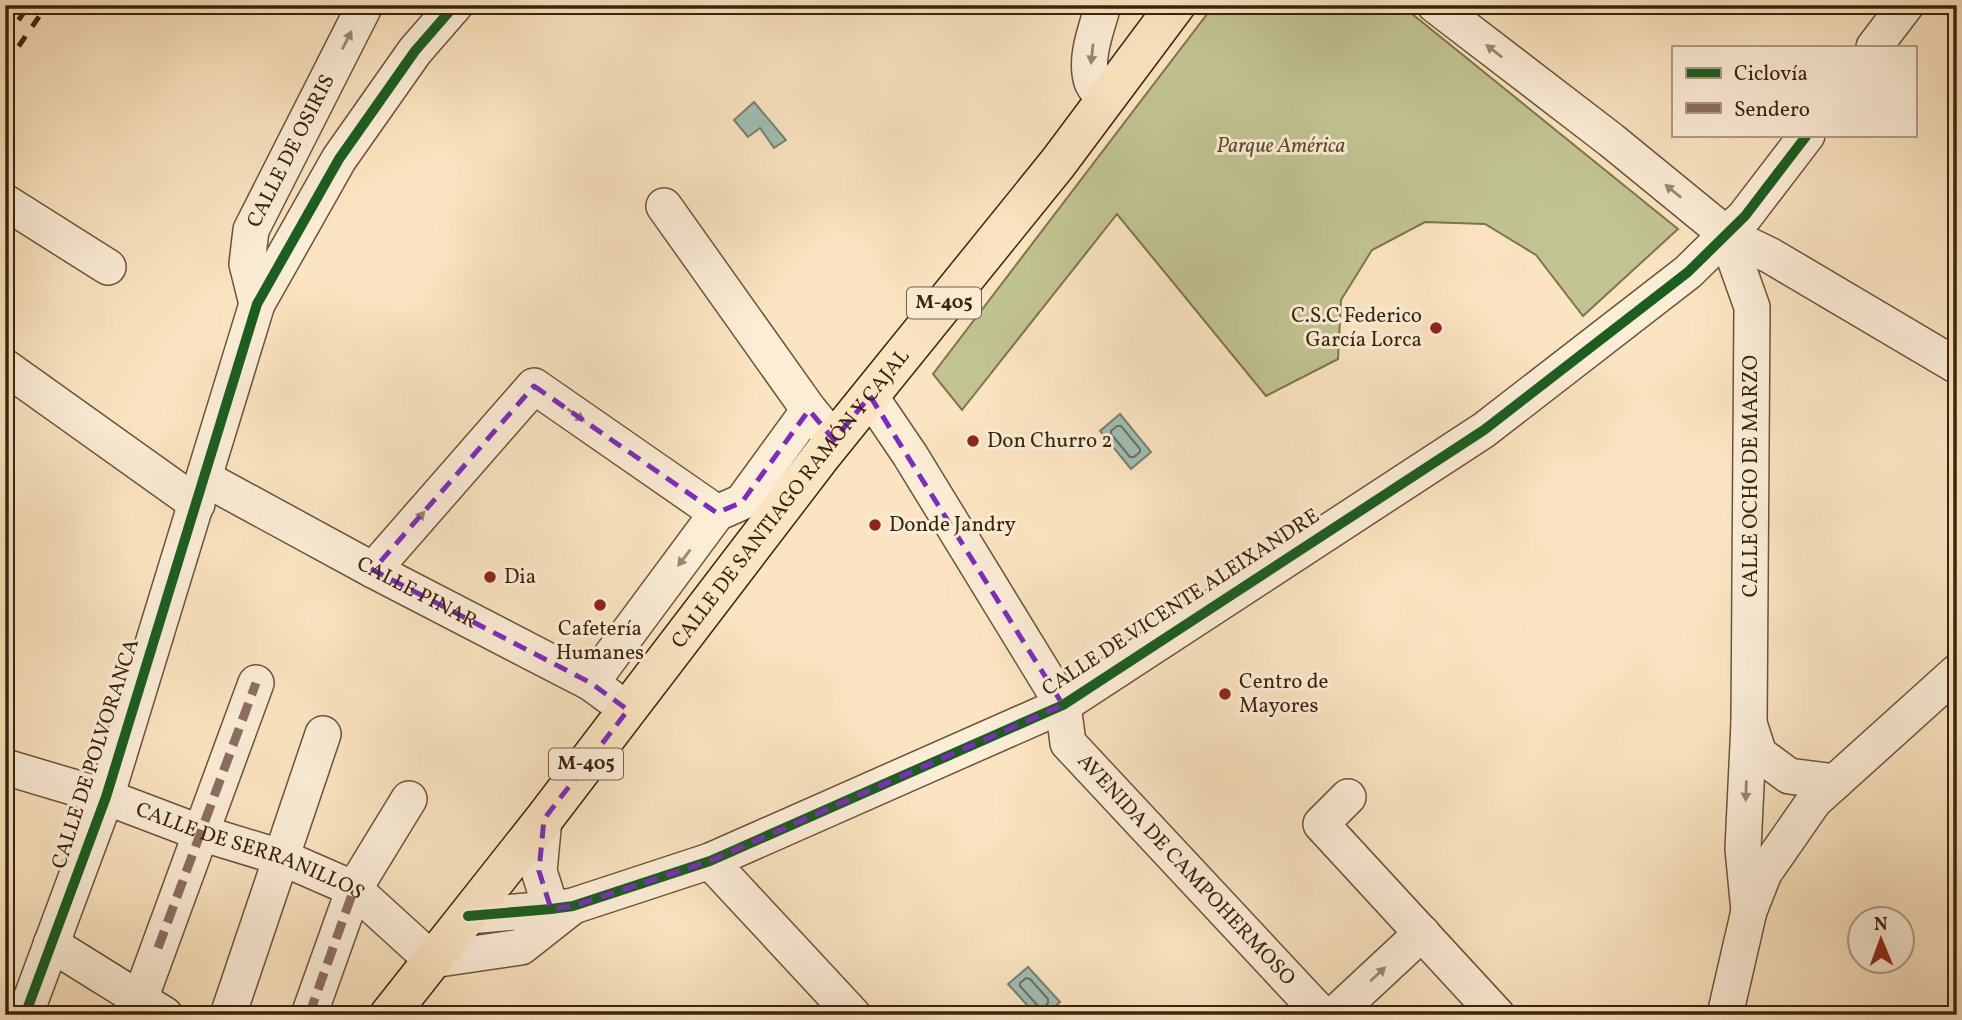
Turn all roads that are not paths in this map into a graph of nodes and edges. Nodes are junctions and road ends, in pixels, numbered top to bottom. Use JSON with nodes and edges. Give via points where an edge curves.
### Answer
{"nodes":[{"id":1,"x":365,"y":5,"type":"edge"},
{"id":2,"x":455,"y":5,"type":"edge"},
{"id":3,"x":1103,"y":5,"type":"edge"},
{"id":4,"x":1176,"y":5,"type":"edge"},
{"id":5,"x":1435,"y":5,"type":"edge"},
{"id":6,"x":1906,"y":5,"type":"edge"},
{"id":7,"x":1875,"y":46,"type":"edge"},
{"id":8,"x":1105,"y":100,"type":"junction"},
{"id":9,"x":1806,"y":136,"type":"edge"},
{"id":10,"x":5,"y":202,"type":"edge"},
{"id":11,"x":664,"y":206,"type":"dead end"},
{"id":12,"x":1726,"y":234,"type":"junction"},
{"id":13,"x":108,"y":267,"type":"dead end"},
{"id":14,"x":257,"y":304,"type":"junction"},
{"id":15,"x":1957,"y":366,"type":"edge"},
{"id":16,"x":5,"y":367,"type":"edge"},
{"id":17,"x":870,"y":396,"type":"junction"},
{"id":18,"x":809,"y":410,"type":"junction"},
{"id":19,"x":834,"y":440,"type":"junction"},
{"id":20,"x":200,"y":491,"type":"junction"},
{"id":21,"x":717,"y":513,"type":"junction"},
{"id":22,"x":373,"y":570,"type":"junction"},
{"id":23,"x":1957,"y":672,"type":"edge"},
{"id":24,"x":256,"y":682,"type":"dead end"},
{"id":25,"x":591,"y":683,"type":"junction"},
{"id":26,"x":1063,"y":705,"type":"junction"},
{"id":27,"x":628,"y":710,"type":"junction"},
{"id":28,"x":1749,"y":723,"type":"junction"},
{"id":29,"x":323,"y":734,"type":"dead end"},
{"id":30,"x":5,"y":767,"type":"edge"},
{"id":31,"x":1835,"y":782,"type":"junction"},
{"id":32,"x":106,"y":797,"type":"junction"},
{"id":33,"x":1348,"y":797,"type":"dead end"},
{"id":34,"x":409,"y":799,"type":"dead end"},
{"id":35,"x":544,"y":819,"type":"junction"},
{"id":36,"x":201,"y":833,"type":"junction"},
{"id":37,"x":282,"y":858,"type":"junction"},
{"id":38,"x":709,"y":860,"type":"junction"},
{"id":39,"x":354,"y":889,"type":"junction"},
{"id":40,"x":562,"y":908,"type":"junction"},
{"id":41,"x":1749,"y":911,"type":"junction"},
{"id":42,"x":468,"y":915,"type":"junction"},
{"id":43,"x":1422,"y":933,"type":"junction"},
{"id":44,"x":51,"y":944,"type":"junction"},
{"id":45,"x":432,"y":960,"type":"junction"},
{"id":46,"x":153,"y":1007,"type":"edge"},
{"id":47,"x":25,"y":1015,"type":"edge"},
{"id":48,"x":229,"y":1015,"type":"edge"},
{"id":49,"x":309,"y":1015,"type":"edge"},
{"id":50,"x":389,"y":1015,"type":"edge"},
{"id":51,"x":853,"y":1015,"type":"edge"},
{"id":52,"x":1322,"y":1015,"type":"edge"},
{"id":53,"x":1334,"y":1015,"type":"edge"},
{"id":54,"x":1497,"y":1015,"type":"edge"},
{"id":55,"x":1725,"y":1015,"type":"edge"}],
"edges":[{"from":14,"to":1,"type":"street","name":"CALLE DE OSIRIS","one_way":true,"via":[[247,264],[251,230]]},
{"from":2,"to":14,"type":"street","name":"CALLE DE POLVORANCA","via":[[415,51],[339,159]]},
{"from":3,"to":8,"type":"street","one_way":true,"via":[[1090,62],[1092,83]]},
{"from":4,"to":8,"type":"main road","name":"CALLE DE SANTIAGO RAMÓN Y CAJAL","number":"M-405"},
{"from":12,"to":5,"type":"street","one_way":true,"via":[[1611,139]]},
{"from":6,"to":7,"type":"street"},
{"from":8,"to":17,"type":"main road","name":"CALLE DE SANTIAGO RAMÓN Y CAJAL","number":"M-405"},
{"from":9,"to":12,"type":"street","name":"CALLE DE VICENTE ALEIXANDRE"},
{"from":10,"to":13,"type":"street"},
{"from":11,"to":18,"type":"street"},
{"from":12,"to":15,"type":"street"},
{"from":12,"to":26,"type":"street","name":"CALLE DE VICENTE ALEIXANDRE","via":[[1688,272],[1484,430]]},
{"from":12,"to":28,"type":"street","name":"CALLE OCHO DE MARZO","via":[[1752,307]]},
{"from":14,"to":20,"type":"street","name":"CALLE DE POLVORANCA"},
{"from":16,"to":20,"type":"street","name":"CALLE PINAR"},
{"from":17,"to":19,"type":"main road","name":"CALLE DE SANTIAGO RAMÓN Y CAJAL","number":"M-405"},
{"from":17,"to":26,"type":"street","name":"AVENIDA DE CAMPOHERMOSO"},
{"from":18,"to":19,"type":"street"},
{"from":18,"to":21,"type":"street","via":[[742,502]]},
{"from":19,"to":27,"type":"main road","name":"CALLE DE SANTIAGO RAMÓN Y CAJAL","number":"M-405"},
{"from":20,"to":22,"type":"street","name":"CALLE PINAR"},
{"from":20,"to":32,"type":"street","name":"CALLE DE POLVORANCA"},
{"from":22,"to":21,"type":"street","one_way":true,"via":[[534,386]]},
{"from":21,"to":25,"type":"street","one_way":true},
{"from":22,"to":25,"type":"street","name":"CALLE PINAR"},
{"from":23,"to":31,"type":"street"},
{"from":24,"to":36,"type":"street"},
{"from":25,"to":27,"type":"street","name":"CALLE PINAR"},
{"from":26,"to":38,"type":"street","name":"CALLE DE VICENTE ALEIXANDRE"},
{"from":26,"to":52,"type":"street","name":"AVENIDA DE CAMPOHERMOSO","via":[[1068,743]]},
{"from":27,"to":35,"type":"main road","name":"CALLE DE SANTIAGO RAMÓN Y CAJAL","number":"M-405"},
{"from":28,"to":31,"type":"street","name":"CALLE OCHO DE MARZO","via":[[1759,754],[1789,776]]},
{"from":28,"to":41,"type":"street","name":"CALLE OCHO DE MARZO","one_way":true,"via":[[1743,849]]},
{"from":29,"to":37,"type":"street"},
{"from":30,"to":32,"type":"street","name":"CALLE DE SERRANILLOS"},
{"from":31,"to":41,"type":"street","via":[[1814,801],[1764,873]]},
{"from":32,"to":36,"type":"street","name":"CALLE DE SERRANILLOS"},
{"from":32,"to":44,"type":"street","name":"CALLE DE POLVORANCA"},
{"from":33,"to":43,"type":"street","via":[[1321,824]]},
{"from":34,"to":39,"type":"street"},
{"from":35,"to":40,"type":"street","via":[[539,871]]},
{"from":35,"to":42,"type":"main road","name":"CALLE DE SANTIAGO RAMÓN Y CAJAL","number":"M-405"},
{"from":36,"to":37,"type":"street","name":"CALLE DE SERRANILLOS"},
{"from":36,"to":46,"type":"street","via":[[158,948]]},
{"from":37,"to":39,"type":"street","name":"CALLE DE SERRANILLOS"},
{"from":37,"to":48,"type":"street"},
{"from":38,"to":40,"type":"street","name":"CALLE DE VICENTE ALEIXANDRE"},
{"from":38,"to":51,"type":"street"},
{"from":39,"to":45,"type":"street","name":"CALLE DE SERRANILLOS"},
{"from":39,"to":49,"type":"street"},
{"from":40,"to":42,"type":"street","name":"CALLE DE VICENTE ALEIXANDRE"},
{"from":40,"to":45,"type":"street","name":"CALLE DE VICENTE ALEIXANDRE","via":[[522,947]]},
{"from":41,"to":55,"type":"street"},
{"from":42,"to":45,"type":"main road","name":"CALLE DE SANTIAGO RAMÓN Y CAJAL","number":"M-405"},
{"from":53,"to":43,"type":"street","one_way":true},
{"from":43,"to":54,"type":"street"},
{"from":44,"to":46,"type":"street"},
{"from":44,"to":47,"type":"street","name":"CALLE DE POLVORANCA"},
{"from":45,"to":50,"type":"main road","number":"M-405"}]}
